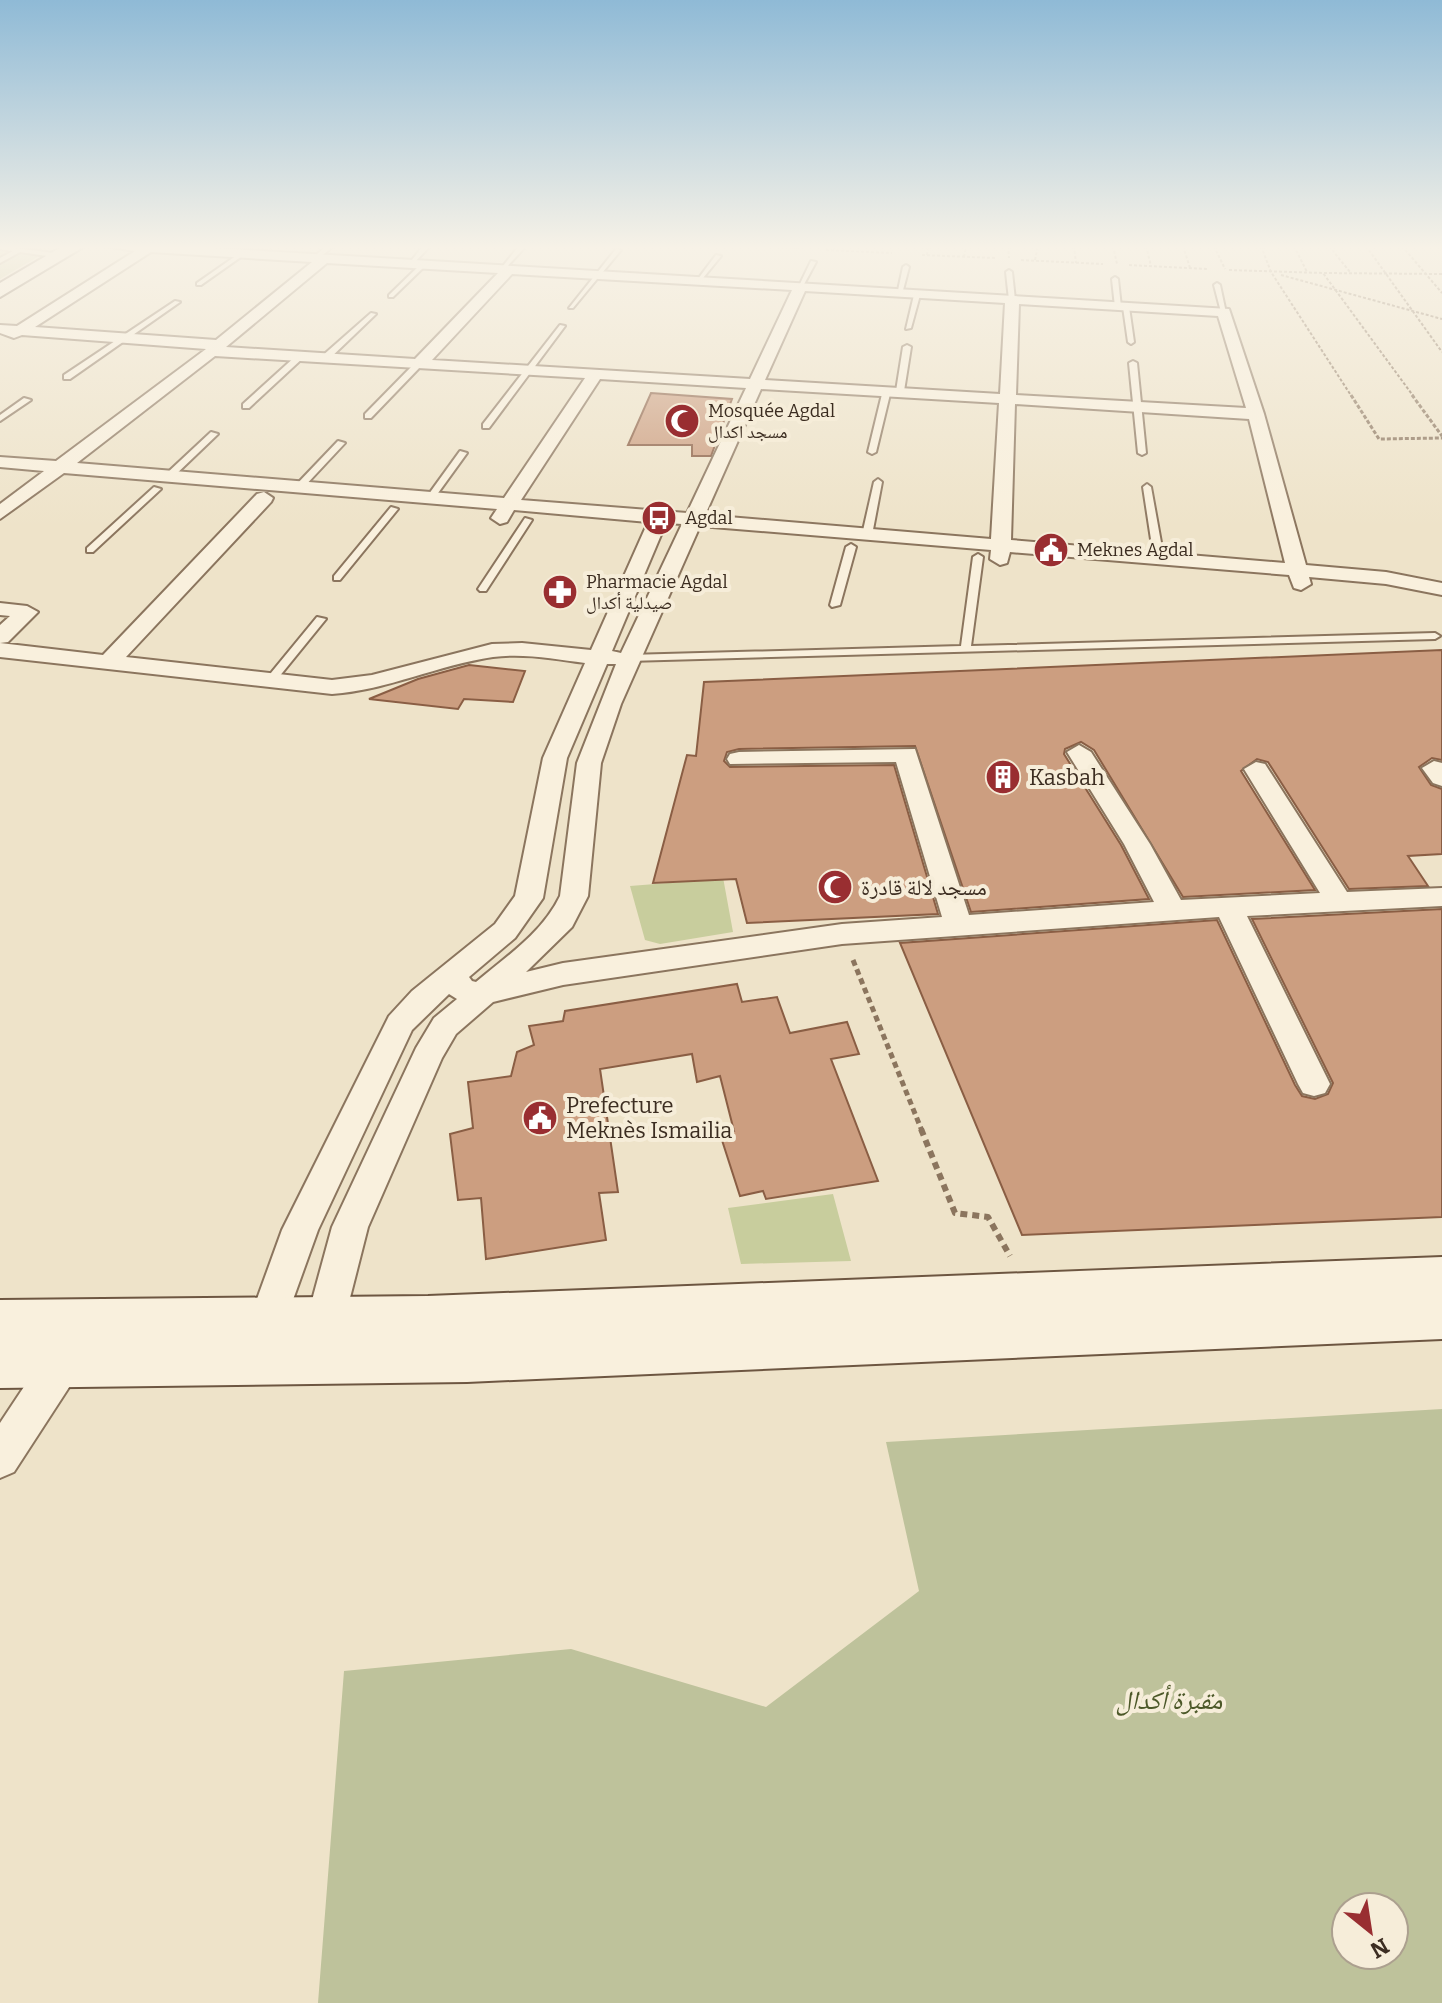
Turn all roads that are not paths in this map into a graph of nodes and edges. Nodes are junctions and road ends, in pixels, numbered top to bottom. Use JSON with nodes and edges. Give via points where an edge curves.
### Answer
{"nodes":[{"id":1,"x":124,"y":339,"type":"edge"},
{"id":2,"x":129,"y":339,"type":"edge"},
{"id":3,"x":225,"y":339,"type":"edge"},
{"id":4,"x":345,"y":339,"type":"edge"},
{"id":5,"x":441,"y":339,"type":"edge"},
{"id":6,"x":552,"y":339,"type":"edge"},
{"id":7,"x":776,"y":339,"type":"edge"},
{"id":8,"x":1011,"y":339,"type":"edge"},
{"id":9,"x":1233,"y":339,"type":"edge"},
{"id":10,"x":907,"y":347,"type":"dead end"},
{"id":11,"x":215,"y":348,"type":"junction"},
{"id":12,"x":300,"y":357,"type":"junction"},
{"id":13,"x":324,"y":359,"type":"junction"},
{"id":14,"x":1133,"y":363,"type":"dead end"},
{"id":15,"x":418,"y":365,"type":"junction"},
{"id":16,"x":528,"y":372,"type":"junction"},
{"id":17,"x":594,"y":376,"type":"junction"},
{"id":18,"x":67,"y":377,"type":"dead end"},
{"id":19,"x":755,"y":387,"type":"junction"},
{"id":20,"x":890,"y":394,"type":"junction"},
{"id":21,"x":27,"y":400,"type":"dead end"},
{"id":22,"x":1009,"y":403,"type":"junction"},
{"id":23,"x":246,"y":406,"type":"dead end"},
{"id":24,"x":1140,"y":406,"type":"junction"},
{"id":25,"x":1256,"y":414,"type":"junction"},
{"id":26,"x":368,"y":416,"type":"dead end"},
{"id":27,"x":0,"y":419,"type":"edge"},
{"id":28,"x":486,"y":426,"type":"dead end"},
{"id":29,"x":214,"y":434,"type":"dead end"},
{"id":30,"x":341,"y":443,"type":"dead end"},
{"id":31,"x":872,"y":452,"type":"dead end"},
{"id":32,"x":463,"y":453,"type":"dead end"},
{"id":33,"x":1142,"y":453,"type":"dead end"},
{"id":34,"x":0,"y":462,"type":"edge"},
{"id":35,"x":61,"y":466,"type":"junction"},
{"id":36,"x":0,"y":476,"type":"edge"},
{"id":37,"x":42,"y":479,"type":"junction"},
{"id":38,"x":878,"y":482,"type":"dead end"},
{"id":39,"x":163,"y":483,"type":"junction"},
{"id":40,"x":299,"y":487,"type":"junction"},
{"id":41,"x":1147,"y":487,"type":"dead end"},
{"id":42,"x":264,"y":498,"type":"junction"},
{"id":43,"x":430,"y":498,"type":"junction"},
{"id":44,"x":394,"y":509,"type":"junction"},
{"id":45,"x":503,"y":511,"type":"junction"},
{"id":46,"x":0,"y":513,"type":"edge"},
{"id":47,"x":528,"y":520,"type":"junction"},
{"id":48,"x":655,"y":524,"type":"junction"},
{"id":49,"x":689,"y":527,"type":"junction"},
{"id":50,"x":859,"y":541,"type":"junction"},
{"id":51,"x":90,"y":550,"type":"dead end"},
{"id":52,"x":1000,"y":552,"type":"junction"},
{"id":53,"x":978,"y":557,"type":"junction"},
{"id":54,"x":1159,"y":559,"type":"junction"},
{"id":55,"x":1299,"y":577,"type":"junction"},
{"id":56,"x":337,"y":578,"type":"dead end"},
{"id":57,"x":483,"y":589,"type":"dead end"},
{"id":58,"x":1438,"y":589,"type":"edge"},
{"id":59,"x":835,"y":605,"type":"dead end"},
{"id":60,"x":0,"y":609,"type":"edge"},
{"id":61,"x":321,"y":619,"type":"dead end"},
{"id":62,"x":1435,"y":636,"type":"dead end"},
{"id":63,"x":0,"y":637,"type":"edge"},
{"id":64,"x":966,"y":648,"type":"junction"},
{"id":65,"x":0,"y":650,"type":"edge"},
{"id":66,"x":598,"y":658,"type":"junction"},
{"id":67,"x":628,"y":658,"type":"junction"},
{"id":68,"x":107,"y":664,"type":"junction"},
{"id":69,"x":270,"y":681,"type":"junction"},
{"id":70,"x":1079,"y":752,"type":"dead end"},
{"id":71,"x":739,"y":759,"type":"dead end"},
{"id":72,"x":1256,"y":769,"type":"dead end"},
{"id":73,"x":1442,"y":897,"type":"edge"},
{"id":74,"x":1339,"y":902,"type":"junction"},
{"id":75,"x":1229,"y":908,"type":"junction"},
{"id":76,"x":1172,"y":910,"type":"junction"},
{"id":77,"x":958,"y":925,"type":"junction"},
{"id":78,"x":512,"y":967,"type":"junction"},
{"id":79,"x":456,"y":971,"type":"junction"},
{"id":80,"x":563,"y":974,"type":"junction"},
{"id":81,"x":479,"y":994,"type":"junction"},
{"id":82,"x":1314,"y":1084,"type":"dead end"},
{"id":83,"x":1442,"y":1280,"type":"edge"},
{"id":84,"x":1442,"y":1315,"type":"edge"},
{"id":85,"x":0,"y":1324,"type":"edge"},
{"id":86,"x":320,"y":1339,"type":"junction"},
{"id":87,"x":262,"y":1340,"type":"junction"},
{"id":88,"x":63,"y":1362,"type":"junction"},
{"id":89,"x":0,"y":1363,"type":"edge"},
{"id":90,"x":0,"y":1458,"type":"edge"}],
"edges":[{"from":1,"to":18,"type":"lane"},
{"from":2,"to":11,"type":"street"},
{"from":3,"to":11,"type":"street"},
{"from":4,"to":13,"type":"lane"},
{"from":5,"to":15,"type":"street"},
{"from":6,"to":16,"type":"lane"},
{"from":7,"to":19,"type":"street"},
{"from":8,"to":22,"type":"street"},
{"from":9,"to":25,"type":"street"},
{"from":10,"to":20,"type":"lane"},
{"from":11,"to":12,"type":"street"},
{"from":11,"to":35,"type":"street"},
{"from":12,"to":13,"type":"street"},
{"from":12,"to":23,"type":"lane"},
{"from":13,"to":15,"type":"street"},
{"from":14,"to":24,"type":"lane"},
{"from":15,"to":16,"type":"street"},
{"from":15,"to":26,"type":"lane"},
{"from":16,"to":17,"type":"street"},
{"from":16,"to":28,"type":"lane"},
{"from":17,"to":19,"type":"street"},
{"from":17,"to":45,"type":"street"},
{"from":19,"to":20,"type":"street"},
{"from":19,"to":49,"type":"street"},
{"from":20,"to":22,"type":"street"},
{"from":20,"to":31,"type":"lane"},
{"from":21,"to":27,"type":"lane"},
{"from":22,"to":24,"type":"street"},
{"from":22,"to":52,"type":"street"},
{"from":24,"to":25,"type":"street"},
{"from":24,"to":33,"type":"lane"},
{"from":25,"to":55,"type":"street"},
{"from":29,"to":39,"type":"lane"},
{"from":30,"to":40,"type":"lane"},
{"from":32,"to":43,"type":"lane"},
{"from":34,"to":35,"type":"street"},
{"from":35,"to":37,"type":"street"},
{"from":35,"to":39,"type":"street"},
{"from":36,"to":37,"type":"street"},
{"from":37,"to":39,"type":"street"},
{"from":37,"to":46,"type":"street"},
{"from":38,"to":50,"type":"lane"},
{"from":39,"to":40,"type":"street"},
{"from":39,"to":42,"type":"street"},
{"from":39,"to":51,"type":"lane"},
{"from":40,"to":43,"type":"street"},
{"from":41,"to":54,"type":"lane"},
{"from":42,"to":44,"type":"street"},
{"from":42,"to":68,"type":"street"},
{"from":43,"to":45,"type":"street"},
{"from":44,"to":45,"type":"street"},
{"from":44,"to":56,"type":"lane"},
{"from":45,"to":47,"type":"street"},
{"from":45,"to":48,"type":"street"},
{"from":47,"to":48,"type":"street"},
{"from":47,"to":57,"type":"lane"},
{"from":48,"to":49,"type":"street"},
{"from":48,"to":66,"type":"street"},
{"from":49,"to":50,"type":"street"},
{"from":49,"to":67,"type":"street"},
{"from":50,"to":52,"type":"street"},
{"from":50,"to":53,"type":"street"},
{"from":50,"to":59,"type":"lane"},
{"from":52,"to":53,"type":"street"},
{"from":52,"to":54,"type":"street"},
{"from":52,"to":55,"type":"street"},
{"from":53,"to":64,"type":"lane"},
{"from":54,"to":55,"type":"street"},
{"from":55,"to":58,"type":"street","via":[[1386,578]]},
{"from":60,"to":63,"type":"street","via":[[27,612]]},
{"from":61,"to":69,"type":"lane"},
{"from":62,"to":64,"type":"lane"},
{"from":64,"to":67,"type":"lane"},
{"from":65,"to":68,"type":"street"},
{"from":66,"to":67,"type":"street"},
{"from":66,"to":69,"type":"street","via":[[497,650],[356,687]]},
{"from":66,"to":79,"type":"street","via":[[555,758],[529,898],[505,931]]},
{"from":67,"to":78,"type":"street","via":[[589,763],[574,896],[562,920]]},
{"from":68,"to":69,"type":"street"},
{"from":70,"to":76,"type":"street"},
{"from":71,"to":77,"type":"street","via":[[906,754]]},
{"from":72,"to":74,"type":"street"},
{"from":73,"to":74,"type":"street"},
{"from":74,"to":75,"type":"street"},
{"from":75,"to":76,"type":"street"},
{"from":75,"to":82,"type":"street"},
{"from":76,"to":77,"type":"street"},
{"from":77,"to":80,"type":"street","via":[[842,934]]},
{"from":78,"to":79,"type":"street","via":[[490,962]]},
{"from":78,"to":80,"type":"street"},
{"from":78,"to":81,"type":"street"},
{"from":79,"to":81,"type":"street","via":[[461,989]]},
{"from":79,"to":87,"type":"street","via":[[423,999],[389,1043],[300,1230]]},
{"from":80,"to":81,"type":"street"},
{"from":81,"to":86,"type":"street","via":[[445,1026],[427,1056],[350,1227]]},
{"from":83,"to":86,"type":"main road","via":[[443,1320]]},
{"from":84,"to":86,"type":"main road","via":[[771,1346]]},
{"from":85,"to":87,"type":"main road"},
{"from":86,"to":87,"type":"main road"},
{"from":87,"to":88,"type":"main road"},
{"from":88,"to":89,"type":"main road"},
{"from":88,"to":90,"type":"street"}]}
